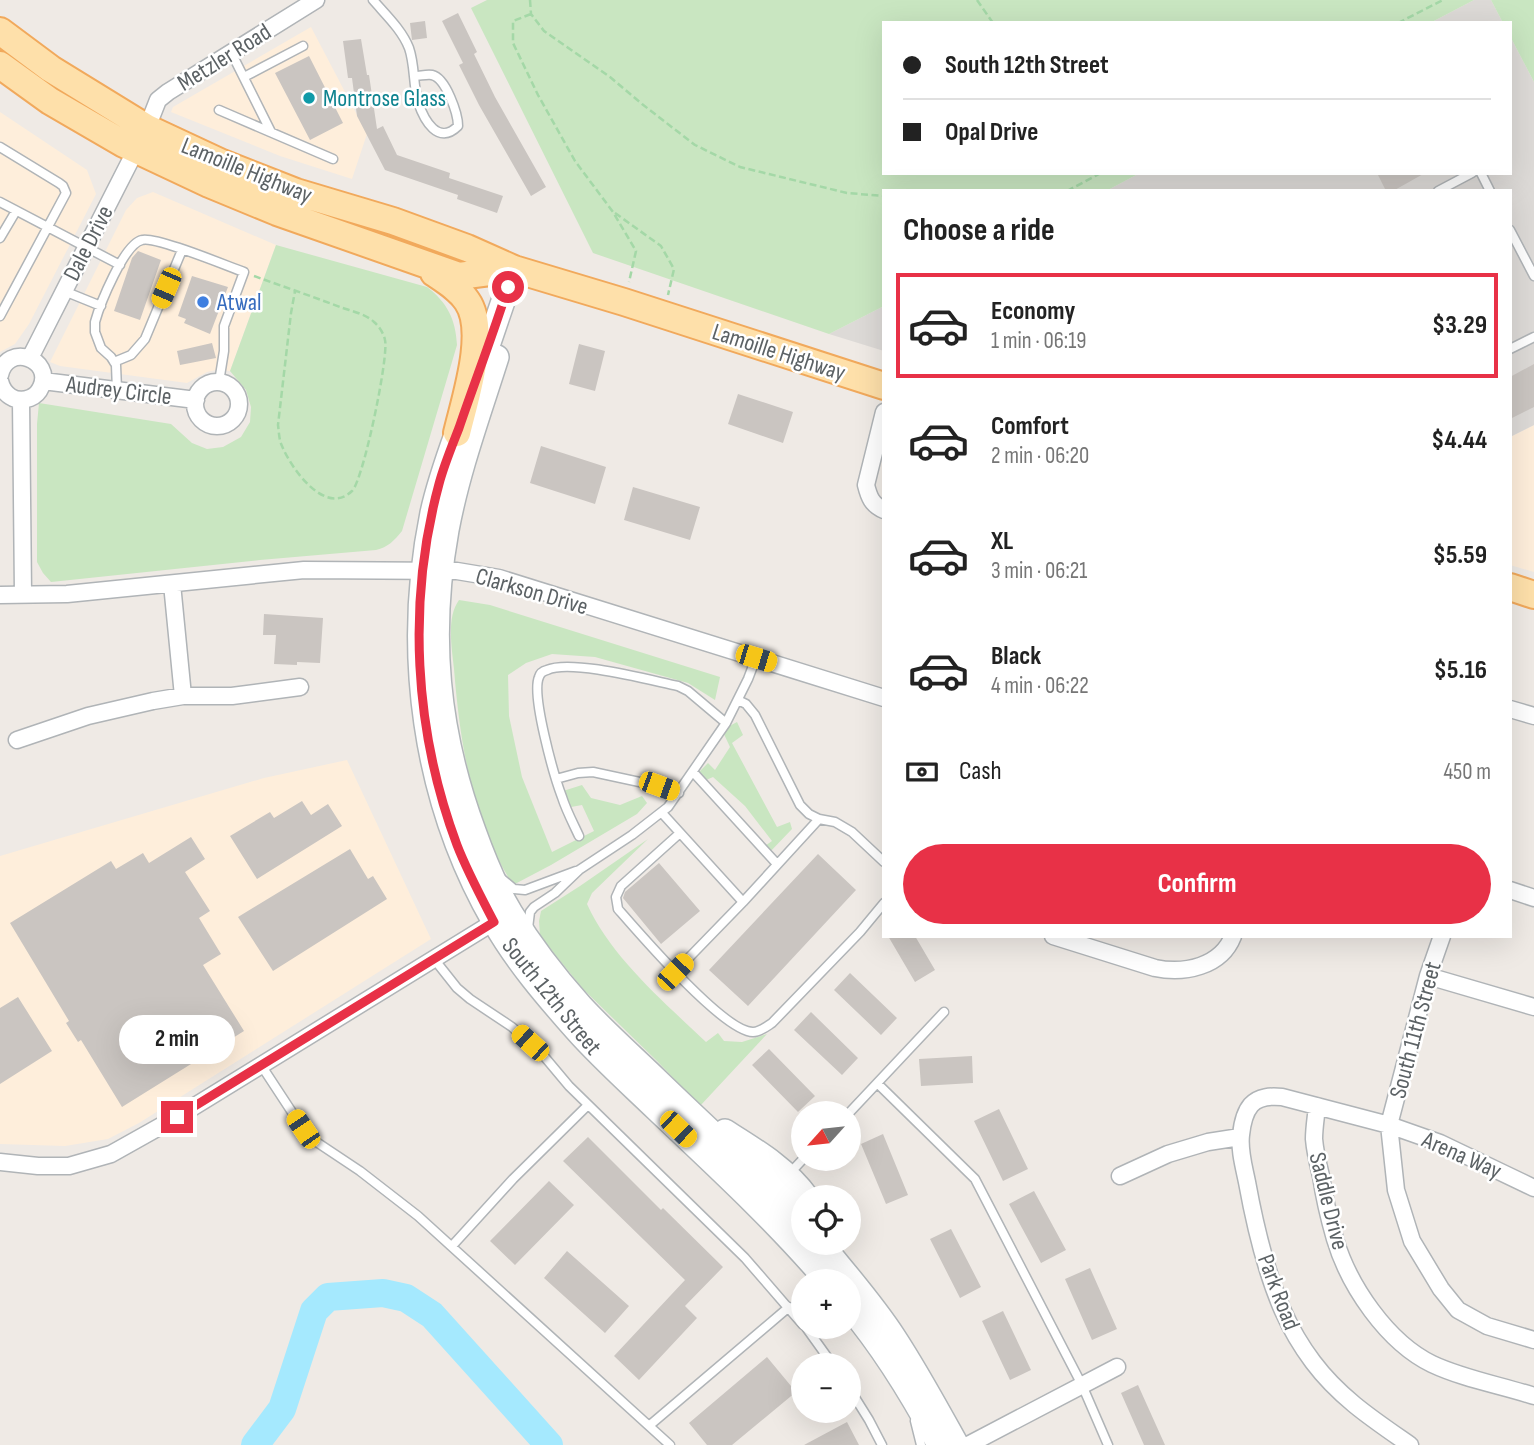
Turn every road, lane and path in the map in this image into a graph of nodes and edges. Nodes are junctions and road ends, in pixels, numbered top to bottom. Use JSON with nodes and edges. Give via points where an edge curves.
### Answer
{"nodes":[{"id":1,"x":316,"y":0,"type":"edge"},
{"id":2,"x":373,"y":0,"type":"edge"},
{"id":3,"x":530,"y":0,"type":"edge"},
{"id":4,"x":978,"y":0,"type":"edge"},
{"id":5,"x":1443,"y":0,"type":"edge"},
{"id":6,"x":531,"y":14,"type":"junction"},
{"id":7,"x":992,"y":21,"type":"edge"},
{"id":8,"x":1402,"y":21,"type":"edge"},
{"id":9,"x":1,"y":33,"type":"edge"},
{"id":10,"x":303,"y":46,"type":"dead end"},
{"id":11,"x":231,"y":52,"type":"junction"},
{"id":12,"x":0,"y":65,"type":"edge"},
{"id":13,"x":414,"y":76,"type":"junction"},
{"id":14,"x":244,"y":77,"type":"junction"},
{"id":15,"x":219,"y":110,"type":"dead end"},
{"id":16,"x":271,"y":132,"type":"junction"},
{"id":17,"x":141,"y":139,"type":"junction"},
{"id":18,"x":0,"y":147,"type":"edge"},
{"id":19,"x":333,"y":159,"type":"dead end"},
{"id":20,"x":1097,"y":175,"type":"edge"},
{"id":21,"x":1468,"y":175,"type":"edge"},
{"id":22,"x":1071,"y":189,"type":"edge"},
{"id":23,"x":1442,"y":189,"type":"edge"},
{"id":24,"x":882,"y":196,"type":"edge"},
{"id":25,"x":0,"y":202,"type":"edge"},
{"id":26,"x":16,"y":211,"type":"junction"},
{"id":27,"x":613,"y":212,"type":"junction"},
{"id":28,"x":47,"y":227,"type":"junction"},
{"id":29,"x":1512,"y":234,"type":"edge"},
{"id":30,"x":0,"y":238,"type":"edge"},
{"id":31,"x":356,"y":239,"type":"junction"},
{"id":32,"x":86,"y":247,"type":"junction"},
{"id":33,"x":181,"y":250,"type":"junction"},
{"id":34,"x":1534,"y":253,"type":"edge"},
{"id":35,"x":1525,"y":257,"type":"junction"},
{"id":36,"x":120,"y":265,"type":"junction"},
{"id":37,"x":519,"y":271,"type":"junction"},
{"id":38,"x":244,"y":272,"type":"junction"},
{"id":39,"x":1534,"y":276,"type":"edge"},
{"id":40,"x":64,"y":291,"type":"junction"},
{"id":41,"x":295,"y":291,"type":"junction"},
{"id":42,"x":624,"y":302,"type":"junction"},
{"id":43,"x":101,"y":306,"type":"junction"},
{"id":44,"x":664,"y":315,"type":"junction"},
{"id":45,"x":0,"y":316,"type":"edge"},
{"id":46,"x":1534,"y":337,"type":"edge"},
{"id":47,"x":1512,"y":348,"type":"edge"},
{"id":48,"x":30,"y":358,"type":"junction"},
{"id":49,"x":114,"y":362,"type":"junction"},
{"id":50,"x":0,"y":375,"type":"edge"},
{"id":51,"x":0,"y":381,"type":"edge"},
{"id":52,"x":43,"y":381,"type":"junction"},
{"id":53,"x":219,"y":383,"type":"junction"},
{"id":54,"x":882,"y":385,"type":"edge"},
{"id":55,"x":117,"y":390,"type":"junction"},
{"id":56,"x":21,"y":400,"type":"junction"},
{"id":57,"x":196,"y":400,"type":"junction"},
{"id":58,"x":882,"y":420,"type":"edge"},
{"id":59,"x":457,"y":433,"type":"junction"},
{"id":60,"x":882,"y":509,"type":"edge"},
{"id":61,"x":432,"y":571,"type":"junction"},
{"id":62,"x":172,"y":584,"type":"junction"},
{"id":63,"x":1512,"y":588,"type":"edge"},
{"id":64,"x":23,"y":594,"type":"junction"},
{"id":65,"x":0,"y":595,"type":"edge"},
{"id":66,"x":1534,"y":595,"type":"edge"},
{"id":67,"x":756,"y":658,"type":"junction"},
{"id":68,"x":300,"y":687,"type":"dead end"},
{"id":69,"x":183,"y":696,"type":"junction"},
{"id":70,"x":882,"y":697,"type":"edge"},
{"id":71,"x":738,"y":700,"type":"junction"},
{"id":72,"x":1512,"y":710,"type":"edge"},
{"id":73,"x":1534,"y":716,"type":"edge"},
{"id":74,"x":726,"y":723,"type":"junction"},
{"id":75,"x":17,"y":740,"type":"dead end"},
{"id":76,"x":693,"y":772,"type":"junction"},
{"id":77,"x":556,"y":779,"type":"junction"},
{"id":78,"x":679,"y":793,"type":"junction"},
{"id":79,"x":662,"y":813,"type":"junction"},
{"id":80,"x":819,"y":819,"type":"junction"},
{"id":81,"x":680,"y":833,"type":"junction"},
{"id":82,"x":579,"y":836,"type":"dead end"},
{"id":83,"x":882,"y":860,"type":"edge"},
{"id":84,"x":777,"y":864,"type":"junction"},
{"id":85,"x":488,"y":866,"type":"junction"},
{"id":86,"x":579,"y":870,"type":"junction"},
{"id":87,"x":1512,"y":891,"type":"edge"},
{"id":88,"x":1534,"y":898,"type":"edge"},
{"id":89,"x":743,"y":902,"type":"junction"},
{"id":90,"x":882,"y":905,"type":"edge"},
{"id":91,"x":502,"y":917,"type":"junction"},
{"id":92,"x":1059,"y":938,"type":"edge"},
{"id":93,"x":1232,"y":938,"type":"edge"},
{"id":94,"x":1440,"y":938,"type":"edge"},
{"id":95,"x":531,"y":944,"type":"junction"},
{"id":96,"x":434,"y":959,"type":"junction"},
{"id":97,"x":675,"y":972,"type":"junction"},
{"id":98,"x":1428,"y":976,"type":"junction"},
{"id":99,"x":1534,"y":1007,"type":"edge"},
{"id":100,"x":944,"y":1012,"type":"dead end"},
{"id":101,"x":261,"y":1065,"type":"junction"},
{"id":102,"x":878,"y":1084,"type":"junction"},
{"id":103,"x":861,"y":1101,"type":"edge"},
{"id":104,"x":588,"y":1105,"type":"junction"},
{"id":105,"x":1317,"y":1107,"type":"junction"},
{"id":106,"x":701,"y":1123,"type":"junction"},
{"id":107,"x":1389,"y":1125,"type":"junction"},
{"id":108,"x":1240,"y":1137,"type":"junction"},
{"id":109,"x":0,"y":1162,"type":"edge"},
{"id":110,"x":792,"y":1171,"type":"edge"},
{"id":111,"x":788,"y":1176,"type":"junction"},
{"id":112,"x":1120,"y":1176,"type":"dead end"},
{"id":113,"x":796,"y":1185,"type":"edge"},
{"id":114,"x":1534,"y":1188,"type":"edge"},
{"id":115,"x":791,"y":1212,"type":"edge"},
{"id":116,"x":452,"y":1246,"type":"junction"},
{"id":117,"x":831,"y":1255,"type":"edge"},
{"id":118,"x":817,"y":1269,"type":"edge"},
{"id":119,"x":789,"y":1307,"type":"junction"},
{"id":120,"x":791,"y":1310,"type":"edge"},
{"id":121,"x":861,"y":1321,"type":"edge"},
{"id":122,"x":867,"y":1328,"type":"junction"},
{"id":123,"x":1534,"y":1340,"type":"edge"},
{"id":124,"x":1117,"y":1367,"type":"dead end"},
{"id":125,"x":1082,"y":1385,"type":"junction"},
{"id":126,"x":1534,"y":1396,"type":"edge"},
{"id":127,"x":861,"y":1407,"type":"edge"},
{"id":128,"x":650,"y":1425,"type":"junction"},
{"id":129,"x":670,"y":1445,"type":"edge"},
{"id":130,"x":882,"y":1445,"type":"edge"},
{"id":131,"x":921,"y":1445,"type":"edge"},
{"id":132,"x":939,"y":1445,"type":"edge"},
{"id":133,"x":957,"y":1445,"type":"edge"},
{"id":134,"x":968,"y":1445,"type":"edge"},
{"id":135,"x":1108,"y":1445,"type":"edge"},
{"id":136,"x":1410,"y":1445,"type":"edge"}],
"edges":[{"from":1,"to":11,"type":"street","name":"Metzler Road"},
{"from":2,"to":13,"type":"lane","via":[[407,43]]},
{"from":3,"to":6,"type":"path"},
{"from":4,"to":7,"type":"path"},
{"from":5,"to":8,"type":"path"},
{"from":6,"to":24,"type":"path","via":[[544,31],[695,145],[740,167],[847,193]]},
{"from":6,"to":27,"type":"path","via":[[513,21],[513,43],[575,161]]},
{"from":9,"to":17,"type":"main road","name":"Lamoille Highway"},
{"from":10,"to":14,"type":"lane"},
{"from":11,"to":14,"type":"lane"},
{"from":11,"to":17,"type":"street","name":"Metzler Road","via":[[158,100]]},
{"from":12,"to":17,"type":"main road","name":"Lamoille Highway","via":[[50,101]]},
{"from":13,"to":13,"type":"lane","via":[[418,102],[432,128],[446,134],[453,131],[458,117],[440,79]]},
{"from":14,"to":16,"type":"lane"},
{"from":15,"to":16,"type":"lane"},
{"from":16,"to":19,"type":"lane"},
{"from":17,"to":31,"type":"main road","name":"Lamoille Highway","via":[[209,184]]},
{"from":17,"to":32,"type":"street","name":"Dale Drive"},
{"from":17,"to":37,"type":"main road","name":"Lamoille Highway","via":[[393,221]]},
{"from":18,"to":28,"type":"lane","via":[[63,186],[66,193]]},
{"from":20,"to":22,"type":"path"},
{"from":21,"to":23,"type":"lane"},
{"from":25,"to":26,"type":"lane"},
{"from":26,"to":28,"type":"lane"},
{"from":26,"to":30,"type":"lane"},
{"from":27,"to":42,"type":"path","via":[[636,251]]},
{"from":27,"to":44,"type":"path","via":[[661,246],[674,269]]},
{"from":28,"to":32,"type":"lane"},
{"from":28,"to":45,"type":"lane"},
{"from":29,"to":35,"type":"lane"},
{"from":31,"to":37,"type":"main road","name":"Lamoille Highway","via":[[459,276]]},
{"from":31,"to":59,"type":"main road","via":[[432,272],[469,304],[477,337]]},
{"from":32,"to":36,"type":"lane"},
{"from":32,"to":40,"type":"street","name":"Dale Drive"},
{"from":33,"to":36,"type":"lane","via":[[141,240],[131,246]]},
{"from":33,"to":38,"type":"lane"},
{"from":33,"to":49,"type":"lane","via":[[145,339],[131,355]]},
{"from":34,"to":35,"type":"lane"},
{"from":35,"to":39,"type":"lane"},
{"from":36,"to":43,"type":"lane"},
{"from":37,"to":42,"type":"main road","name":"Lamoille Highway"},
{"from":37,"to":59,"type":"main road","name":"South 12th Street"},
{"from":37,"to":61,"type":"main road","name":"South 12th Street"},
{"from":38,"to":41,"type":"path"},
{"from":38,"to":53,"type":"lane","via":[[224,326]]},
{"from":40,"to":43,"type":"lane"},
{"from":40,"to":48,"type":"street","name":"Dale Drive"},
{"from":41,"to":41,"type":"path","via":[[367,317],[385,340],[383,370],[357,483],[353,491],[336,499],[311,487],[280,443],[278,425]]},
{"from":42,"to":44,"type":"main road","name":"Lamoille Highway"},
{"from":43,"to":49,"type":"lane","via":[[95,332]]},
{"from":44,"to":54,"type":"main road","name":"Lamoille Highway"},
{"from":46,"to":47,"type":"lane"},
{"from":48,"to":50,"type":"street","via":[[10,359]]},
{"from":48,"to":52,"type":"street","via":[[40,368]]},
{"from":49,"to":55,"type":"lane"},
{"from":51,"to":56,"type":"street","via":[[8,395]]},
{"from":52,"to":55,"type":"street","name":"Audrey Circle"},
{"from":52,"to":56,"type":"street","via":[[33,397]]},
{"from":53,"to":57,"type":"street","name":"Audrey Circle","via":[[202,388]]},
{"from":53,"to":57,"type":"street","name":"Audrey Circle","via":[[233,389],[239,402],[230,422],[216,426],[202,421]]},
{"from":55,"to":57,"type":"street","name":"Audrey Circle"},
{"from":56,"to":64,"type":"street"},
{"from":58,"to":60,"type":"street","via":[[866,485],[869,497]]},
{"from":59,"to":61,"type":"main road","name":"South 12th Street","via":[[432,511]]},
{"from":61,"to":62,"type":"street","name":"Clarkson Drive","via":[[304,570]]},
{"from":61,"to":67,"type":"street","name":"Clarkson Drive","via":[[499,578]]},
{"from":61,"to":85,"type":"main road","name":"South 12th Street","via":[[445,728],[456,776]]},
{"from":61,"to":91,"type":"main road","name":"South 12th Street","via":[[420,615],[419,668],[431,756],[458,847]]},
{"from":62,"to":64,"type":"street","name":"Clarkson Drive"},
{"from":62,"to":69,"type":"street"},
{"from":63,"to":66,"type":"main road"},
{"from":64,"to":65,"type":"street","name":"Clarkson Drive"},
{"from":67,"to":70,"type":"street","name":"Clarkson Drive"},
{"from":67,"to":71,"type":"lane"},
{"from":68,"to":69,"type":"street","via":[[232,696]]},
{"from":69,"to":75,"type":"street","via":[[88,716]]},
{"from":71,"to":74,"type":"lane"},
{"from":71,"to":80,"type":"lane","via":[[755,715],[800,805]]},
{"from":72,"to":73,"type":"street"},
{"from":74,"to":76,"type":"lane"},
{"from":74,"to":77,"type":"lane","via":[[678,686],[574,666],[548,669],[538,678],[539,701]]},
{"from":76,"to":78,"type":"lane"},
{"from":76,"to":84,"type":"lane"},
{"from":77,"to":78,"type":"lane","via":[[593,772]]},
{"from":77,"to":82,"type":"lane"},
{"from":78,"to":79,"type":"lane"},
{"from":79,"to":81,"type":"lane"},
{"from":79,"to":86,"type":"lane"},
{"from":80,"to":83,"type":"lane","via":[[852,832]]},
{"from":80,"to":84,"type":"lane"},
{"from":81,"to":89,"type":"lane"},
{"from":81,"to":97,"type":"lane","via":[[621,886],[616,897],[618,909]]},
{"from":84,"to":89,"type":"lane"},
{"from":85,"to":86,"type":"lane","via":[[520,890]]},
{"from":85,"to":91,"type":"main road","name":"South 12th Street"},
{"from":86,"to":95,"type":"lane","via":[[530,912]]},
{"from":87,"to":88,"type":"street"},
{"from":89,"to":97,"type":"lane"},
{"from":90,"to":97,"type":"lane","via":[[762,1030],[741,1029]]},
{"from":91,"to":95,"type":"main road","name":"South 12th Street"},
{"from":91,"to":96,"type":"street"},
{"from":91,"to":118,"type":"main road","name":"South 12th Street","via":[[513,952],[577,1031]]},
{"from":92,"to":93,"type":"street","via":[[1170,971],[1191,970],[1211,962]]},
{"from":94,"to":98,"type":"street","name":"South 11th Street"},
{"from":95,"to":106,"type":"main road","name":"South 12th Street","via":[[582,1007]]},
{"from":96,"to":101,"type":"street"},
{"from":96,"to":104,"type":"lane","via":[[464,994],[543,1055]]},
{"from":98,"to":99,"type":"street"},
{"from":98,"to":107,"type":"street","name":"South 11th Street"},
{"from":100,"to":102,"type":"lane"},
{"from":101,"to":109,"type":"street","via":[[111,1154],[69,1166]]},
{"from":101,"to":116,"type":"lane","via":[[315,1141],[399,1200]]},
{"from":102,"to":103,"type":"lane"},
{"from":102,"to":125,"type":"lane","via":[[975,1179]]},
{"from":104,"to":116,"type":"lane"},
{"from":104,"to":119,"type":"lane"},
{"from":105,"to":107,"type":"street"},
{"from":105,"to":108,"type":"street","name":"Park Road","via":[[1282,1097],[1261,1099],[1251,1105]]},
{"from":105,"to":126,"type":"street","name":"Saddle Drive","via":[[1314,1139],[1335,1240],[1377,1318],[1429,1363]]},
{"from":106,"to":111,"type":"main road","via":[[722,1129]]},
{"from":106,"to":115,"type":"main road","name":"South 12th Street"},
{"from":107,"to":114,"type":"street","name":"Arena Way","via":[[1440,1143]]},
{"from":107,"to":123,"type":"street","via":[[1396,1190],[1404,1216],[1412,1241],[1441,1289],[1458,1310],[1487,1326]]},
{"from":108,"to":112,"type":"street","via":[[1168,1154]]},
{"from":108,"to":136,"type":"street","name":"Park Road","via":[[1254,1221],[1273,1287],[1297,1339],[1353,1405]]},
{"from":110,"to":111,"type":"lane"},
{"from":111,"to":113,"type":"main road"},
{"from":116,"to":128,"type":"lane"},
{"from":117,"to":133,"type":"main road","via":[[893,1335]]},
{"from":119,"to":120,"type":"lane"},
{"from":119,"to":128,"type":"lane"},
{"from":121,"to":122,"type":"main road"},
{"from":122,"to":131,"type":"lane","via":[[911,1413]]},
{"from":122,"to":132,"type":"main road"},
{"from":124,"to":125,"type":"street"},
{"from":125,"to":134,"type":"street"},
{"from":125,"to":135,"type":"lane"},
{"from":127,"to":130,"type":"lane"},
{"from":128,"to":129,"type":"lane"}]}
